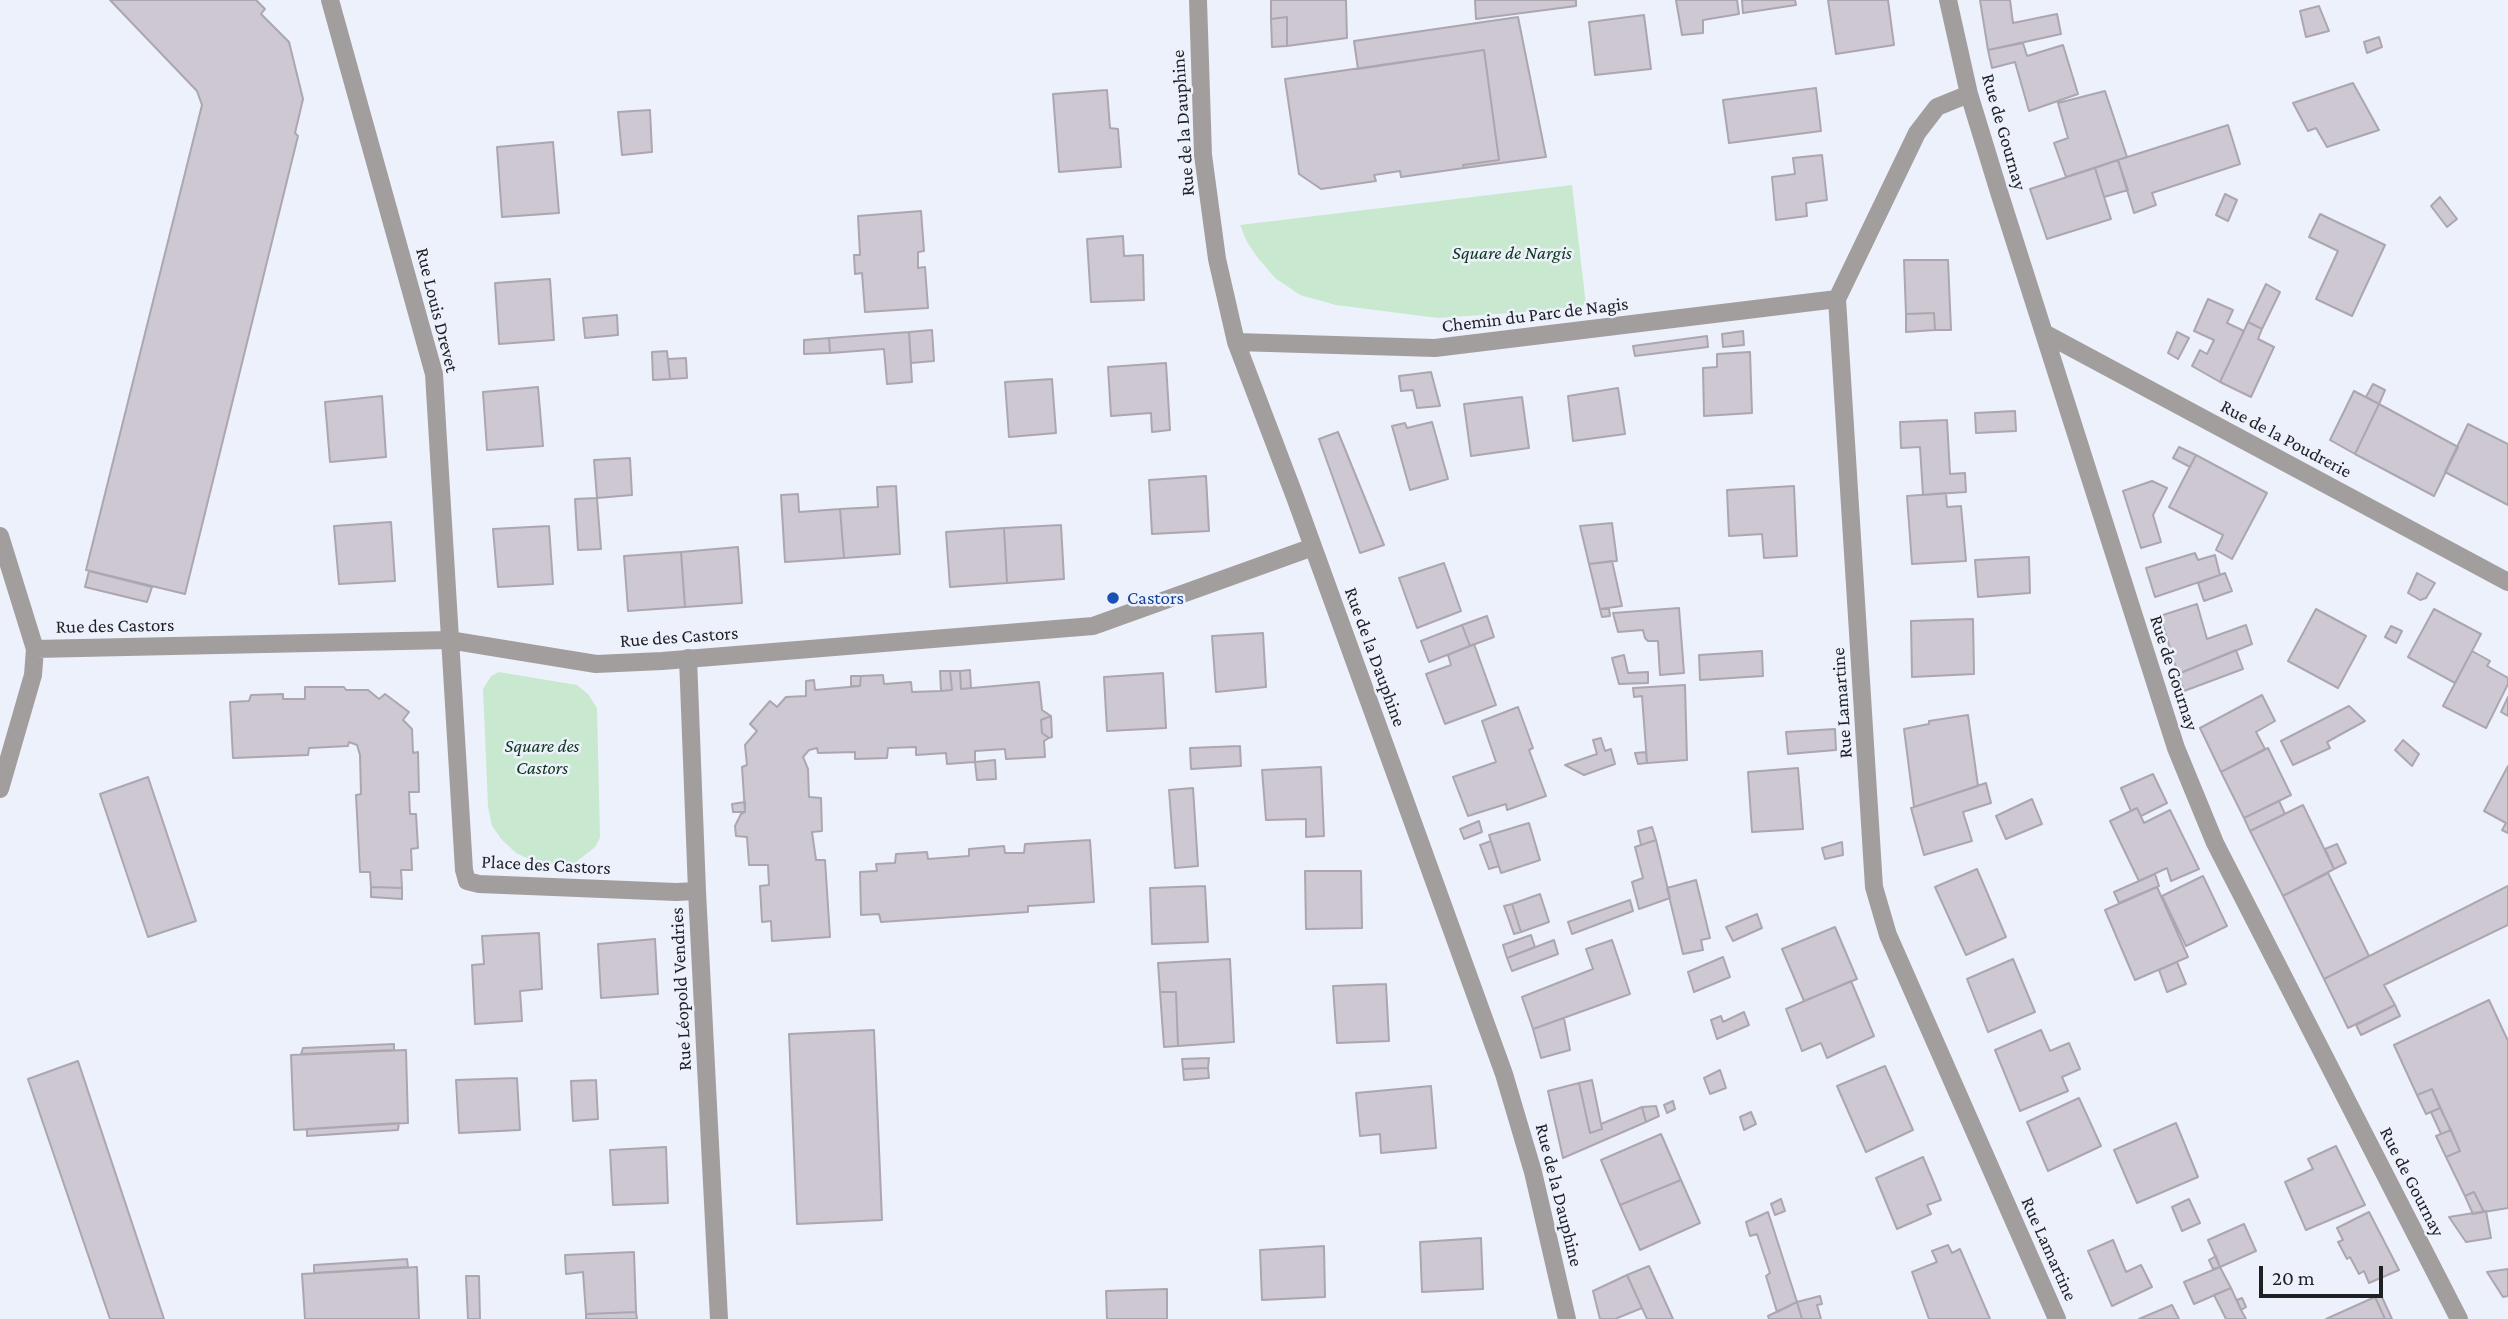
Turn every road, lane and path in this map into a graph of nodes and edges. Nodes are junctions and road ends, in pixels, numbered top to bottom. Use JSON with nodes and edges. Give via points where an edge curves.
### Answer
{"nodes":[{"id":1,"x":330,"y":0,"type":"edge"},
{"id":2,"x":1198,"y":0,"type":"edge"},
{"id":3,"x":1948,"y":0,"type":"edge"},
{"id":4,"x":1969,"y":94,"type":"junction"},
{"id":5,"x":1837,"y":299,"type":"junction"},
{"id":6,"x":2044,"y":333,"type":"junction"},
{"id":7,"x":1236,"y":342,"type":"junction"},
{"id":8,"x":0,"y":536,"type":"edge"},
{"id":9,"x":1312,"y":547,"type":"junction"},
{"id":10,"x":2508,"y":582,"type":"edge"},
{"id":11,"x":449,"y":639,"type":"junction"},
{"id":12,"x":35,"y":649,"type":"junction"},
{"id":13,"x":688,"y":658,"type":"junction"},
{"id":14,"x":0,"y":789,"type":"edge"},
{"id":15,"x":697,"y":891,"type":"junction"},
{"id":16,"x":719,"y":1319,"type":"edge"},
{"id":17,"x":1567,"y":1319,"type":"edge"},
{"id":18,"x":2057,"y":1319,"type":"edge"},
{"id":19,"x":2459,"y":1319,"type":"edge"}],
"edges":[{"from":1,"to":11,"type":"street","name":"Rue Louis Drevet","via":[[434,374]]},
{"from":2,"to":7,"type":"street","name":"Rue de la Dauphine","via":[[1203,155],[1217,259]]},
{"from":3,"to":4,"type":"street","name":"Rue de Gournay"},
{"from":4,"to":5,"type":"street","name":"Rue Lamartine","via":[[1937,107],[1917,133]]},
{"from":4,"to":6,"type":"street","name":"Rue de Gournay"},
{"from":5,"to":7,"type":"street","name":"Chemin du Parc de Nagis","via":[[1435,348]]},
{"from":5,"to":18,"type":"street","name":"Rue Lamartine","via":[[1874,887],[1888,934]]},
{"from":6,"to":10,"type":"street","name":"Rue de la Poudrerie"},
{"from":6,"to":19,"type":"street","name":"Rue de Gournay","via":[[2176,748],[2215,843]]},
{"from":7,"to":9,"type":"street","name":"Rue de la Dauphine"},
{"from":8,"to":12,"type":"street"},
{"from":9,"to":13,"type":"street","name":"Rue des Castors","via":[[1093,626]]},
{"from":9,"to":17,"type":"street","name":"Rue de la Dauphine","via":[[1504,1074],[1533,1172]]},
{"from":11,"to":12,"type":"street","name":"Rue des Castors"},
{"from":11,"to":13,"type":"street","name":"Rue des Castors","via":[[596,664]]},
{"from":11,"to":15,"type":"street","name":"Place des Castors","via":[[467,881]]},
{"from":12,"to":14,"type":"street","via":[[33,675]]},
{"from":13,"to":15,"type":"street","name":"Rue Léopold Vendries"},
{"from":15,"to":16,"type":"street","name":"Rue Léopold Vendries"}]}
